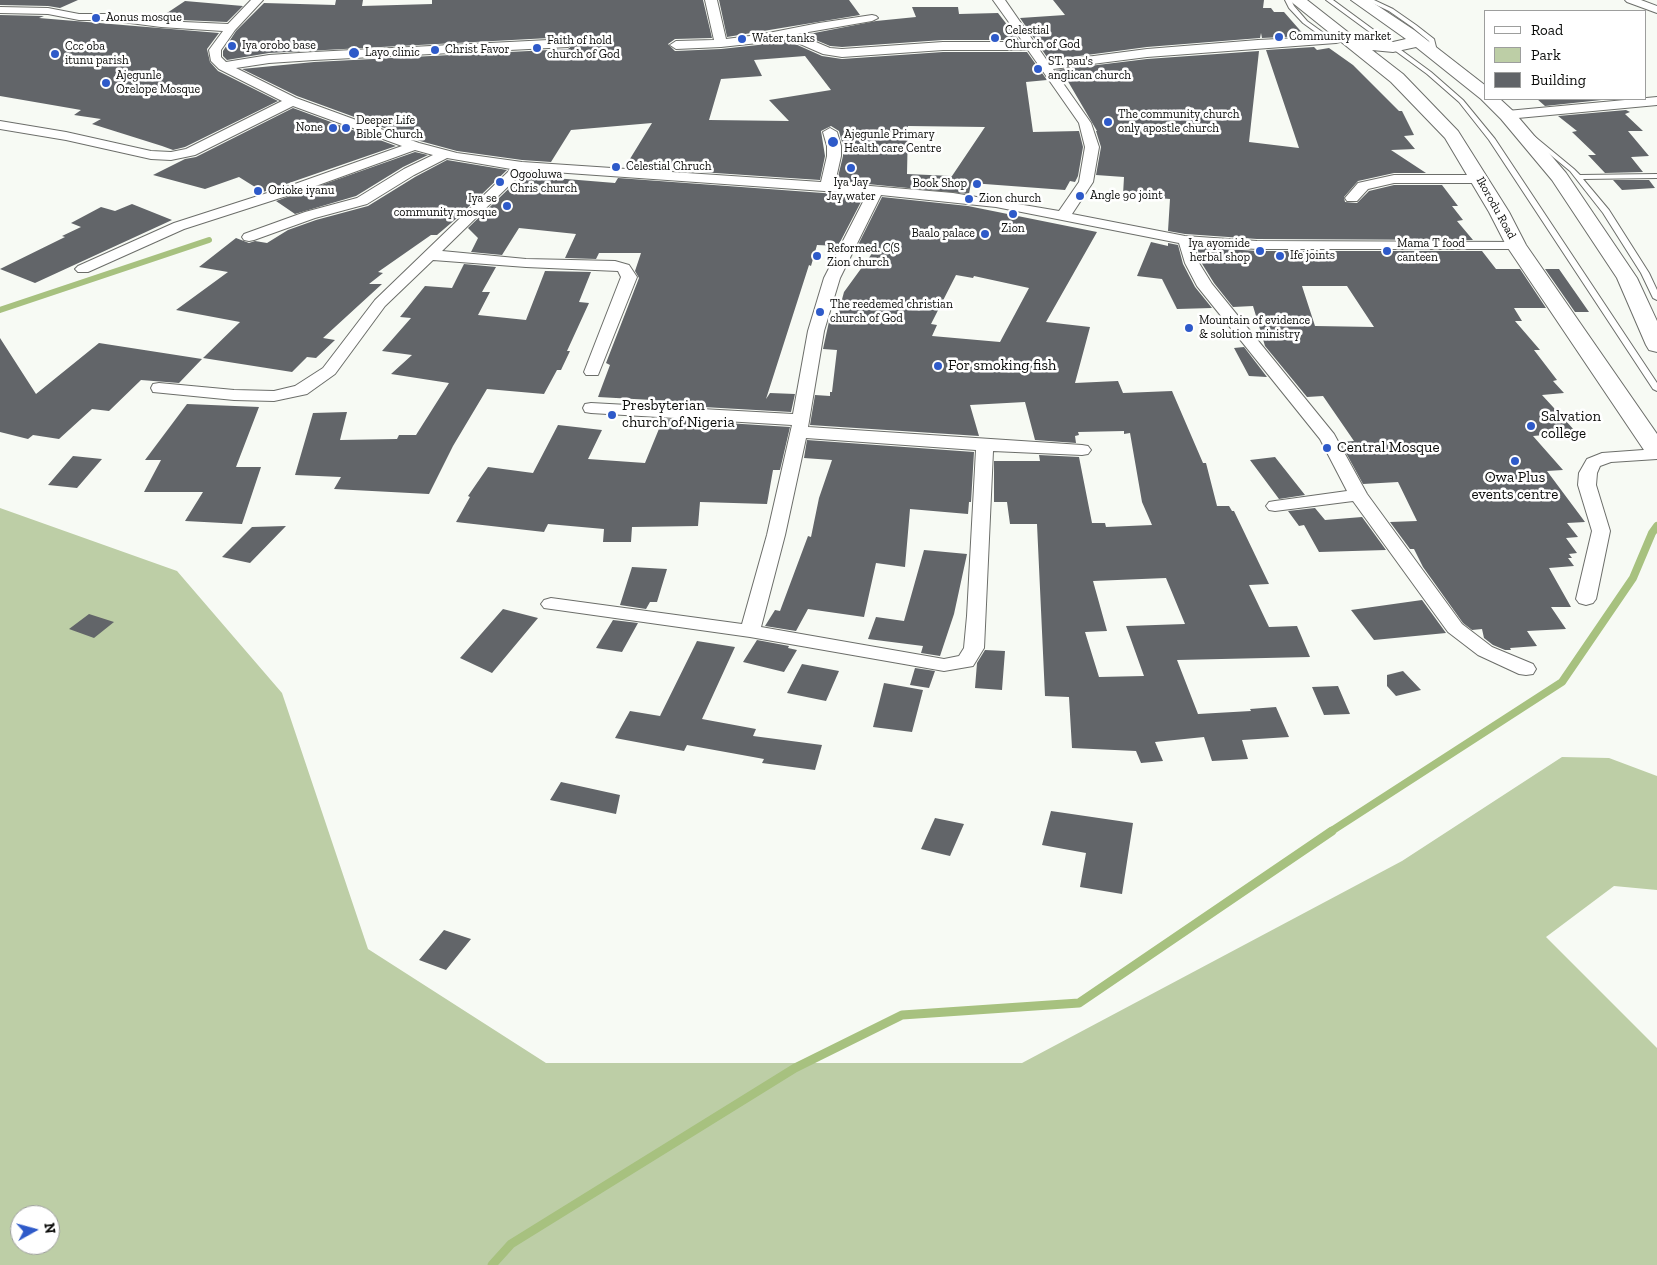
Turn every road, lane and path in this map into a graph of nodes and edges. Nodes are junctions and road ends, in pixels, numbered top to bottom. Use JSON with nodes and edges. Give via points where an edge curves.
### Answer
{"nodes":[{"id":1,"x":257,"y":0,"type":"edge"},
{"id":2,"x":711,"y":0,"type":"edge"},
{"id":3,"x":999,"y":0,"type":"edge"},
{"id":4,"x":1288,"y":0,"type":"edge"},
{"id":5,"x":1297,"y":0,"type":"edge"},
{"id":6,"x":1329,"y":0,"type":"edge"},
{"id":7,"x":1359,"y":0,"type":"edge"},
{"id":8,"x":1369,"y":0,"type":"edge"},
{"id":9,"x":1631,"y":0,"type":"edge"},
{"id":10,"x":0,"y":10,"type":"edge"},
{"id":11,"x":1657,"y":10,"type":"edge"},
{"id":12,"x":872,"y":18,"type":"dead end"},
{"id":13,"x":231,"y":28,"type":"junction"},
{"id":14,"x":787,"y":34,"type":"junction"},
{"id":15,"x":1417,"y":40,"type":"junction"},
{"id":16,"x":1344,"y":42,"type":"junction"},
{"id":17,"x":568,"y":43,"type":"dead end"},
{"id":18,"x":721,"y":43,"type":"junction"},
{"id":19,"x":676,"y":45,"type":"dead end"},
{"id":20,"x":1029,"y":46,"type":"junction"},
{"id":21,"x":1393,"y":47,"type":"junction"},
{"id":22,"x":1436,"y":54,"type":"junction"},
{"id":23,"x":223,"y":66,"type":"junction"},
{"id":24,"x":1046,"y":66,"type":"junction"},
{"id":25,"x":1484,"y":93,"type":"edge"},
{"id":26,"x":1491,"y":100,"type":"edge"},
{"id":27,"x":292,"y":101,"type":"junction"},
{"id":28,"x":1657,"y":101,"type":"edge"},
{"id":29,"x":1507,"y":115,"type":"junction"},
{"id":30,"x":0,"y":125,"type":"edge"},
{"id":31,"x":830,"y":132,"type":"dead end"},
{"id":32,"x":414,"y":146,"type":"junction"},
{"id":33,"x":445,"y":154,"type":"junction"},
{"id":34,"x":522,"y":166,"type":"junction"},
{"id":35,"x":1578,"y":176,"type":"junction"},
{"id":36,"x":1657,"y":176,"type":"edge"},
{"id":37,"x":1479,"y":179,"type":"junction"},
{"id":38,"x":827,"y":186,"type":"junction"},
{"id":39,"x":876,"y":190,"type":"junction"},
{"id":40,"x":1352,"y":198,"type":"dead end"},
{"id":41,"x":1063,"y":216,"type":"junction"},
{"id":42,"x":249,"y":237,"type":"dead end"},
{"id":43,"x":1185,"y":240,"type":"junction"},
{"id":44,"x":1516,"y":245,"type":"junction"},
{"id":45,"x":430,"y":254,"type":"junction"},
{"id":46,"x":83,"y":269,"type":"dead end"},
{"id":47,"x":1657,"y":298,"type":"edge"},
{"id":48,"x":1657,"y":345,"type":"edge"},
{"id":49,"x":592,"y":372,"type":"dead end"},
{"id":50,"x":159,"y":388,"type":"dead end"},
{"id":51,"x":1657,"y":389,"type":"edge"},
{"id":52,"x":591,"y":408,"type":"dead end"},
{"id":53,"x":800,"y":426,"type":"junction"},
{"id":54,"x":985,"y":445,"type":"junction"},
{"id":55,"x":1082,"y":450,"type":"dead end"},
{"id":56,"x":1657,"y":452,"type":"edge"},
{"id":57,"x":1358,"y":495,"type":"junction"},
{"id":58,"x":1275,"y":506,"type":"dead end"},
{"id":59,"x":1586,"y":599,"type":"dead end"},
{"id":60,"x":551,"y":604,"type":"dead end"},
{"id":61,"x":750,"y":631,"type":"junction"},
{"id":62,"x":1526,"y":669,"type":"dead end"}],
"edges":[{"from":1,"to":13,"type":"street"},
{"from":2,"to":18,"type":"street"},
{"from":3,"to":20,"type":"street"},
{"from":4,"to":16,"type":"lane","via":[[1305,22],[1323,35]]},
{"from":5,"to":16,"type":"highway","name":"Ikorodu Road"},
{"from":6,"to":21,"type":"lane"},
{"from":7,"to":15,"type":"highway"},
{"from":8,"to":22,"type":"lane","via":[[1391,10],[1432,40]]},
{"from":9,"to":11,"type":"street"},
{"from":10,"to":13,"type":"street"},
{"from":12,"to":14,"type":"street"},
{"from":13,"to":23,"type":"street","via":[[215,50],[215,58]]},
{"from":14,"to":18,"type":"street"},
{"from":14,"to":20,"type":"street","via":[[827,51],[842,53],[943,46]]},
{"from":15,"to":21,"type":"highway"},
{"from":15,"to":22,"type":"highway"},
{"from":16,"to":21,"type":"highway"},
{"from":16,"to":24,"type":"street","via":[[1272,42]]},
{"from":16,"to":37,"type":"highway","name":"Ikorodu Road","via":[[1397,78],[1423,103],[1452,135]]},
{"from":17,"to":23,"type":"street","via":[[314,56]]},
{"from":18,"to":19,"type":"street"},
{"from":20,"to":24,"type":"street"},
{"from":21,"to":51,"type":"lane","via":[[1461,101],[1492,139]]},
{"from":22,"to":25,"type":"highway"},
{"from":23,"to":27,"type":"street"},
{"from":24,"to":41,"type":"street","via":[[1085,123],[1092,147],[1086,182]]},
{"from":26,"to":29,"type":"highway"},
{"from":27,"to":30,"type":"street","via":[[190,152],[172,156],[152,155]]},
{"from":27,"to":32,"type":"street"},
{"from":28,"to":29,"type":"street"},
{"from":29,"to":35,"type":"lane"},
{"from":29,"to":48,"type":"highway","via":[[1559,177],[1627,278]]},
{"from":31,"to":38,"type":"street","via":[[834,156]]},
{"from":32,"to":33,"type":"street"},
{"from":32,"to":46,"type":"street","via":[[179,226]]},
{"from":33,"to":34,"type":"street"},
{"from":33,"to":42,"type":"street","via":[[362,201]]},
{"from":34,"to":38,"type":"street"},
{"from":34,"to":45,"type":"street"},
{"from":35,"to":36,"type":"lane"},
{"from":35,"to":47,"type":"lane","via":[[1606,212]]},
{"from":37,"to":40,"type":"street","via":[[1394,179],[1364,186]]},
{"from":37,"to":44,"type":"highway","name":"Ikorodu Road"},
{"from":38,"to":39,"type":"street"},
{"from":39,"to":41,"type":"street","via":[[996,203]]},
{"from":39,"to":53,"type":"street","via":[[832,278],[816,331]]},
{"from":41,"to":43,"type":"street"},
{"from":43,"to":44,"type":"street","via":[[1257,245]]},
{"from":43,"to":57,"type":"street","via":[[1192,263],[1205,286],[1328,438]]},
{"from":44,"to":56,"type":"highway","name":"Ikorodu Road"},
{"from":45,"to":49,"type":"street","via":[[624,268],[629,277]]},
{"from":45,"to":50,"type":"street","via":[[380,303],[329,371],[301,390],[274,396]]},
{"from":52,"to":53,"type":"street"},
{"from":53,"to":54,"type":"street"},
{"from":53,"to":61,"type":"street","via":[[776,535]]},
{"from":54,"to":55,"type":"street"},
{"from":54,"to":61,"type":"street","via":[[977,616],[974,648],[966,661],[944,664]]},
{"from":56,"to":59,"type":"street","via":[[1608,457],[1593,463],[1590,468],[1587,485],[1601,531]]},
{"from":57,"to":58,"type":"street"},
{"from":57,"to":62,"type":"street","via":[[1455,628],[1485,651]]},
{"from":60,"to":61,"type":"street"}]}
